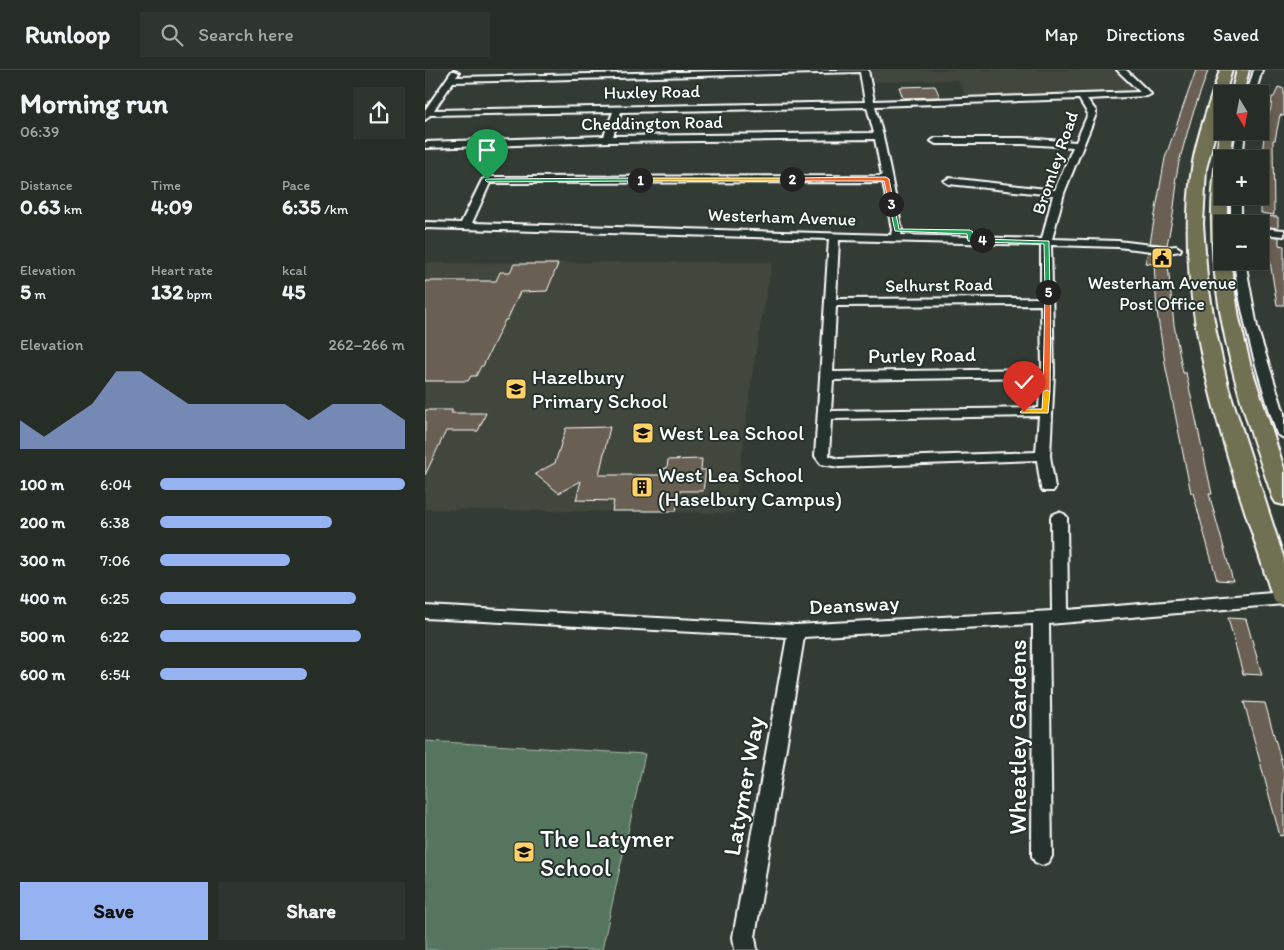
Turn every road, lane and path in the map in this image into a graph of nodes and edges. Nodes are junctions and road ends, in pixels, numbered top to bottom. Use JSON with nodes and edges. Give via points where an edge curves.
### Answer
{"nodes":[{"id":1,"x":458,"y":70,"type":"edge"},
{"id":2,"x":864,"y":70,"type":"edge"},
{"id":3,"x":1121,"y":70,"type":"edge"},
{"id":4,"x":1226,"y":70,"type":"edge"},
{"id":5,"x":1243,"y":70,"type":"edge"},
{"id":6,"x":1258,"y":70,"type":"edge"},
{"id":7,"x":817,"y":71,"type":"edge"},
{"id":8,"x":721,"y":72,"type":"edge"},
{"id":9,"x":771,"y":72,"type":"edge"},
{"id":10,"x":450,"y":80,"type":"junction"},
{"id":11,"x":819,"y":81,"type":"dead end"},
{"id":12,"x":1239,"y":85,"type":"edge"},
{"id":13,"x":1254,"y":85,"type":"edge"},
{"id":14,"x":1082,"y":98,"type":"junction"},
{"id":15,"x":869,"y":104,"type":"junction"},
{"id":16,"x":618,"y":109,"type":"junction"},
{"id":17,"x":426,"y":114,"type":"edge"},
{"id":18,"x":879,"y":136,"type":"junction"},
{"id":19,"x":608,"y":139,"type":"junction"},
{"id":20,"x":1226,"y":140,"type":"edge"},
{"id":21,"x":936,"y":141,"type":"dead end"},
{"id":22,"x":425,"y":145,"type":"edge"},
{"id":23,"x":1077,"y":145,"type":"junction"},
{"id":24,"x":886,"y":179,"type":"junction"},
{"id":25,"x":949,"y":181,"type":"dead end"},
{"id":26,"x":1059,"y":193,"type":"junction"},
{"id":27,"x":425,"y":225,"type":"edge"},
{"id":28,"x":465,"y":226,"type":"junction"},
{"id":29,"x":1269,"y":232,"type":"edge"},
{"id":30,"x":1284,"y":233,"type":"edge"},
{"id":31,"x":896,"y":234,"type":"junction"},
{"id":32,"x":834,"y":236,"type":"junction"},
{"id":33,"x":1047,"y":238,"type":"junction"},
{"id":34,"x":1197,"y":251,"type":"junction"},
{"id":35,"x":1240,"y":270,"type":"edge"},
{"id":36,"x":1048,"y":301,"type":"junction"},
{"id":37,"x":830,"y":303,"type":"junction"},
{"id":38,"x":1048,"y":373,"type":"junction"},
{"id":39,"x":827,"y":376,"type":"junction"},
{"id":40,"x":1046,"y":412,"type":"junction"},
{"id":41,"x":824,"y":415,"type":"junction"},
{"id":42,"x":1284,"y":434,"type":"edge"},
{"id":43,"x":1043,"y":456,"type":"junction"},
{"id":44,"x":1048,"y":488,"type":"dead end"},
{"id":45,"x":1283,"y":492,"type":"edge"},
{"id":46,"x":1059,"y":517,"type":"dead end"},
{"id":47,"x":1284,"y":597,"type":"edge"},
{"id":48,"x":425,"y":612,"type":"edge"},
{"id":49,"x":1051,"y":617,"type":"junction"},
{"id":50,"x":796,"y":631,"type":"junction"},
{"id":51,"x":1042,"y":856,"type":"dead end"},
{"id":52,"x":746,"y":950,"type":"edge"}],
"edges":[{"from":1,"to":10,"type":"street"},
{"from":2,"to":7,"type":"street"},
{"from":2,"to":15,"type":"street"},
{"from":3,"to":14,"type":"street","name":"Huxley Road","via":[[1148,93],[1143,96]]},
{"from":4,"to":34,"type":"highway","via":[[1199,167]]},
{"from":5,"to":12,"type":"highway"},
{"from":6,"to":13,"type":"street"},
{"from":7,"to":9,"type":"street"},
{"from":7,"to":11,"type":"street"},
{"from":8,"to":9,"type":"street"},
{"from":8,"to":10,"type":"street"},
{"from":10,"to":17,"type":"street"},
{"from":14,"to":15,"type":"street","name":"Huxley Road"},
{"from":14,"to":23,"type":"street","name":"Bromley Road","via":[[1092,114]]},
{"from":15,"to":16,"type":"street","name":"Huxley Road"},
{"from":15,"to":18,"type":"street"},
{"from":16,"to":17,"type":"street","name":"Huxley Road"},
{"from":16,"to":19,"type":"street"},
{"from":18,"to":19,"type":"street","name":"Cheddington Road"},
{"from":18,"to":24,"type":"street"},
{"from":19,"to":22,"type":"street","name":"Cheddington Road"},
{"from":20,"to":45,"type":"highway","via":[[1219,189],[1223,278],[1247,386]]},
{"from":21,"to":23,"type":"street"},
{"from":23,"to":26,"type":"street","name":"Bromley Road"},
{"from":24,"to":28,"type":"street","via":[[487,180]]},
{"from":24,"to":31,"type":"street"},
{"from":25,"to":26,"type":"street"},
{"from":26,"to":33,"type":"street","name":"Bromley Road"},
{"from":27,"to":28,"type":"street","name":"Westerham Avenue"},
{"from":28,"to":32,"type":"street","name":"Westerham Avenue"},
{"from":29,"to":30,"type":"street"},
{"from":31,"to":32,"type":"street","name":"Westerham Avenue"},
{"from":31,"to":33,"type":"street","name":"Westerham Avenue"},
{"from":32,"to":37,"type":"street"},
{"from":33,"to":34,"type":"street","name":"Westerham Avenue"},
{"from":33,"to":36,"type":"street","name":"Bromley Road"},
{"from":34,"to":47,"type":"highway","via":[[1205,323],[1231,432]]},
{"from":35,"to":42,"type":"street","via":[[1250,323]]},
{"from":36,"to":37,"type":"street","name":"Selhurst Road"},
{"from":36,"to":38,"type":"street","name":"Bromley Road"},
{"from":37,"to":39,"type":"street"},
{"from":38,"to":39,"type":"street","name":"Purley Road"},
{"from":38,"to":40,"type":"street","name":"Bromley Road"},
{"from":39,"to":41,"type":"street"},
{"from":40,"to":41,"type":"street"},
{"from":40,"to":43,"type":"street","name":"Bromley Road"},
{"from":41,"to":43,"type":"street","via":[[822,456],[826,461]]},
{"from":43,"to":44,"type":"street","name":"Bromley Road"},
{"from":46,"to":49,"type":"street","name":"Wheatley Gardens"},
{"from":47,"to":49,"type":"street","name":"Deansway"},
{"from":48,"to":50,"type":"street","name":"Deansway"},
{"from":49,"to":50,"type":"street","name":"Deansway"},
{"from":49,"to":51,"type":"street","name":"Wheatley Gardens"},
{"from":50,"to":52,"type":"street","name":"Latymer Way","via":[[744,937]]}]}
